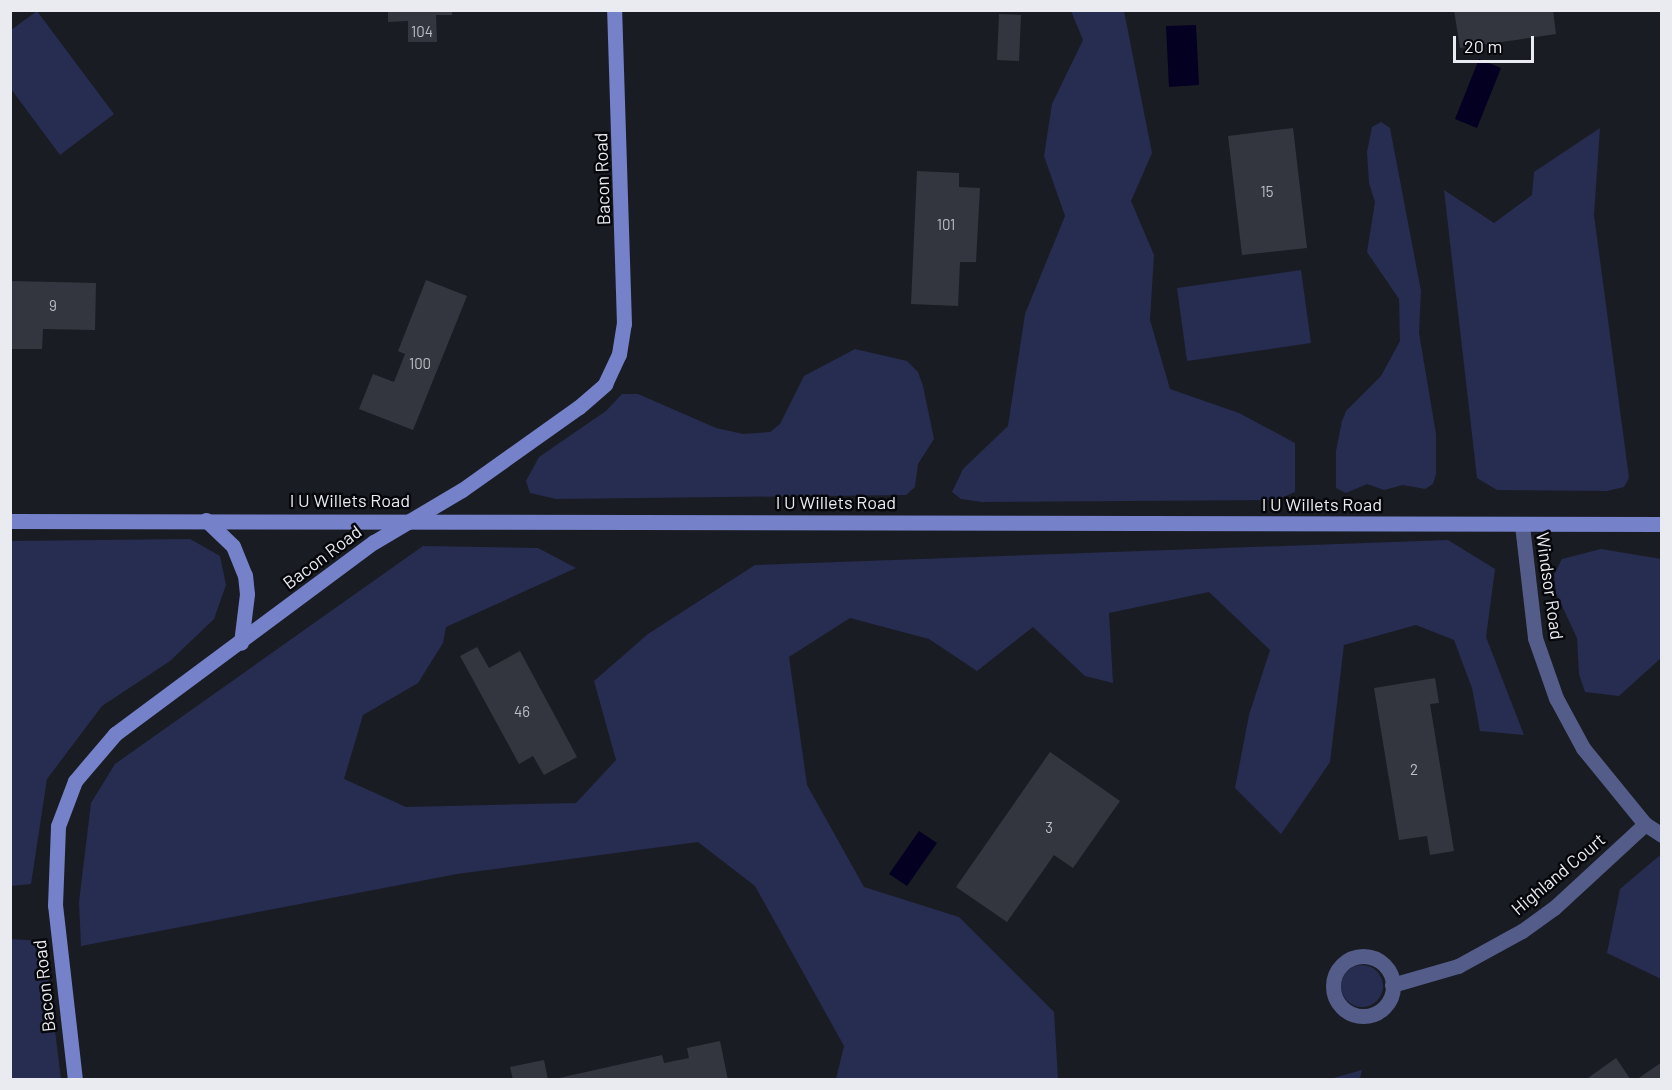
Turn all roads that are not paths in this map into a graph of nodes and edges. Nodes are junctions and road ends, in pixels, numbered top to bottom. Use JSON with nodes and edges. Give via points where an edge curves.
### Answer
{"nodes":[{"id":1,"x":614,"y":10,"type":"edge"},
{"id":2,"x":415,"y":519,"type":"junction"},
{"id":3,"x":206,"y":520,"type":"junction"},
{"id":4,"x":10,"y":521,"type":"edge"},
{"id":5,"x":1662,"y":524,"type":"edge"},
{"id":6,"x":1522,"y":525,"type":"junction"},
{"id":7,"x":241,"y":643,"type":"junction"},
{"id":8,"x":1645,"y":824,"type":"junction"},
{"id":9,"x":1662,"y":835,"type":"edge"},
{"id":10,"x":1392,"y":985,"type":"dead end"},
{"id":11,"x":75,"y":1080,"type":"edge"}],
"edges":[{"from":1,"to":2,"type":"street","name":"Bacon Road","via":[[623,207],[624,324],[619,354],[605,384],[579,407]]},
{"from":2,"to":3,"type":"street","name":"I U Willets Road"},
{"from":2,"to":6,"type":"street","name":"I U Willets Road"},
{"from":2,"to":7,"type":"street","name":"Bacon Road","via":[[374,542]]},
{"from":3,"to":4,"type":"street","name":"I U Willets Road"},
{"from":3,"to":7,"type":"street","via":[[233,546],[245,575],[247,594]]},
{"from":5,"to":6,"type":"street","name":"I U Willets Road"},
{"from":6,"to":8,"type":"street","name":"Windsor Road","via":[[1535,638],[1556,698],[1583,748]]},
{"from":7,"to":11,"type":"street","name":"Bacon Road","via":[[116,734],[75,781],[58,826],[55,905]]},
{"from":8,"to":9,"type":"street","name":"Windsor Road"},
{"from":8,"to":10,"type":"street","name":"Highland Court","via":[[1554,908],[1522,931],[1458,966]]}]}
